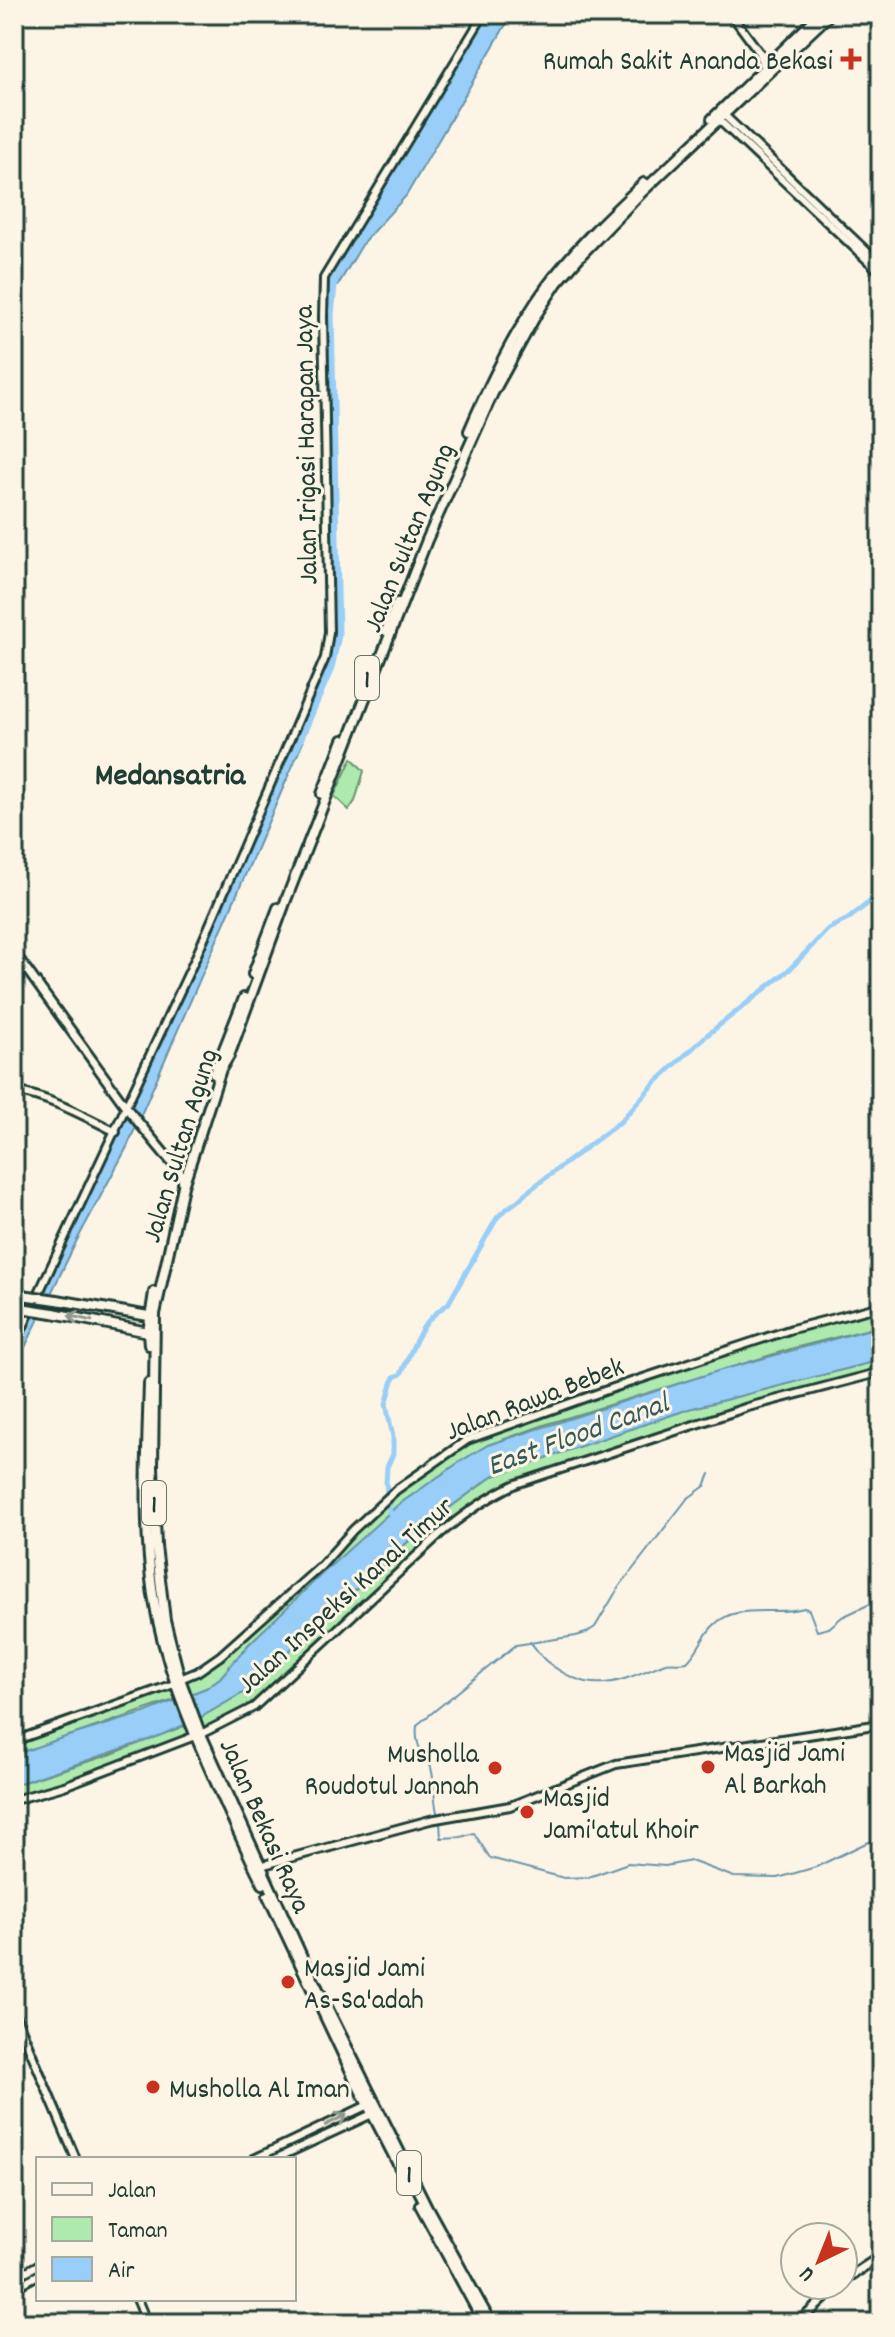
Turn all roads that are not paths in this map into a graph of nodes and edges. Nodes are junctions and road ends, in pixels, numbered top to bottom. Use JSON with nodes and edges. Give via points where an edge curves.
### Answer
{"nodes":[{"id":1,"x":484,"y":14,"type":"edge"},
{"id":2,"x":731,"y":14,"type":"edge"},
{"id":3,"x":820,"y":14,"type":"edge"},
{"id":4,"x":830,"y":14,"type":"edge"},
{"id":5,"x":760,"y":54,"type":"joint"},
{"id":6,"x":769,"y":62,"type":"junction"},
{"id":7,"x":719,"y":115,"type":"junction"},
{"id":8,"x":881,"y":265,"type":"edge"},
{"id":9,"x":881,"y":273,"type":"edge"},
{"id":10,"x":14,"y":952,"type":"edge"},
{"id":11,"x":230,"y":1040,"type":"junction"},
{"id":12,"x":14,"y":1091,"type":"edge"},
{"id":13,"x":128,"y":1110,"type":"junction"},
{"id":14,"x":116,"y":1132,"type":"junction"},
{"id":15,"x":182,"y":1175,"type":"junction"},
{"id":16,"x":183,"y":1186,"type":"junction"},
{"id":17,"x":18,"y":1294,"type":"edge"},
{"id":18,"x":151,"y":1302,"type":"junction"},
{"id":19,"x":881,"y":1306,"type":"edge"},
{"id":20,"x":14,"y":1307,"type":"edge"},
{"id":21,"x":135,"y":1314,"type":"junction"},
{"id":22,"x":152,"y":1317,"type":"junction"},
{"id":23,"x":133,"y":1330,"type":"junction"},
{"id":24,"x":151,"y":1332,"type":"junction"},
{"id":25,"x":149,"y":1344,"type":"junction"},
{"id":26,"x":14,"y":1346,"type":"edge"},
{"id":27,"x":881,"y":1372,"type":"edge"},
{"id":28,"x":178,"y":1684,"type":"junction"},
{"id":29,"x":881,"y":1724,"type":"edge"},
{"id":30,"x":197,"y":1734,"type":"junction"},
{"id":31,"x":14,"y":1741,"type":"edge"},
{"id":32,"x":14,"y":1800,"type":"edge"},
{"id":33,"x":260,"y":1866,"type":"junction"},
{"id":34,"x":14,"y":2012,"type":"edge"},
{"id":35,"x":370,"y":2109,"type":"junction"},
{"id":36,"x":75,"y":2157,"type":"edge"},
{"id":37,"x":259,"y":2157,"type":"edge"},
{"id":38,"x":279,"y":2157,"type":"edge"},
{"id":39,"x":403,"y":2167,"type":"junction"},
{"id":40,"x":881,"y":2256,"type":"edge"},
{"id":41,"x":36,"y":2266,"type":"edge"},
{"id":42,"x":859,"y":2271,"type":"edge"},
{"id":43,"x":36,"y":2276,"type":"edge"},
{"id":44,"x":14,"y":2278,"type":"edge"},
{"id":45,"x":14,"y":2288,"type":"edge"},
{"id":46,"x":138,"y":2301,"type":"edge"},
{"id":47,"x":822,"y":2301,"type":"edge"},
{"id":48,"x":147,"y":2323,"type":"edge"},
{"id":49,"x":484,"y":2323,"type":"edge"},
{"id":50,"x":491,"y":2323,"type":"edge"},
{"id":51,"x":798,"y":2323,"type":"edge"}],
"edges":[{"from":1,"to":13,"type":"street","name":"Jalan Irigasi Harapan Jaya","via":[[324,278],[328,646]]},
{"from":2,"to":5,"type":"street"},
{"from":3,"to":6,"type":"highway","name":"Jalan Sultan Agung","number":"1"},
{"from":4,"to":7,"type":"highway","name":"Jalan Sultan Agung","number":"1"},
{"from":5,"to":6,"type":"highway"},
{"from":6,"to":7,"type":"highway","name":"Jalan Sultan Agung","number":"1"},
{"from":7,"to":8,"type":"street"},
{"from":7,"to":9,"type":"street"},
{"from":7,"to":11,"type":"highway","name":"Jalan Sultan Agung","number":"1","via":[[598,228],[539,298],[482,400]]},
{"from":10,"to":13,"type":"main road"},
{"from":11,"to":15,"type":"highway","name":"Jalan Sultan Agung","number":"1"},
{"from":11,"to":16,"type":"highway","name":"Jalan Sultan Agung","number":"1"},
{"from":12,"to":14,"type":"street"},
{"from":13,"to":14,"type":"street","name":"Jalan Irigasi Harapan Jaya"},
{"from":13,"to":15,"type":"main road"},
{"from":14,"to":26,"type":"street","name":"Jalan Irigasi Harapan Jaya"},
{"from":15,"to":16,"type":"main road"},
{"from":15,"to":18,"type":"highway","name":"Jalan Sultan Agung","number":"1"},
{"from":16,"to":22,"type":"highway","name":"Jalan Sultan Agung","number":"1"},
{"from":17,"to":21,"type":"highway","bridge":true},
{"from":18,"to":21,"type":"highway"},
{"from":18,"to":22,"type":"highway","name":"Jalan Sultan Agung","number":"1"},
{"from":19,"to":28,"type":"street","name":"Jalan Rawa Bebek","via":[[780,1333],[467,1440],[396,1490],[220,1656]]},
{"from":23,"to":20,"type":"highway","one_way":true,"bridge":true},
{"from":21,"to":22,"type":"highway"},
{"from":22,"to":24,"type":"highway","name":"Jalan Sultan Agung","number":"1"},
{"from":23,"to":24,"type":"highway"},
{"from":23,"to":25,"type":"highway"},
{"from":24,"to":25,"type":"highway","name":"Jalan Sultan Agung","number":"1"},
{"from":24,"to":28,"type":"highway","name":"Jalan Sultan Agung","number":"1","via":[[156,1546]]},
{"from":25,"to":28,"type":"highway","name":"Jalan Sultan Agung","number":"1","via":[[151,1564],[158,1621]]},
{"from":27,"to":30,"type":"street","name":"Jalan Inspeksi Kanal Timur","via":[[748,1407],[498,1492],[440,1534],[254,1707]]},
{"from":28,"to":30,"type":"highway","name":"Jalan Bekasi Raya","number":"1"},
{"from":28,"to":31,"type":"street","name":"Jalan Rawa Bebek"},
{"from":29,"to":33,"type":"street","via":[[616,1764],[510,1806],[430,1820]]},
{"from":30,"to":32,"type":"street","name":"Jalan Inspeksi Kanal Timur"},
{"from":30,"to":33,"type":"highway","name":"Jalan Bekasi Raya","number":"1"},
{"from":30,"to":35,"type":"highway","name":"Jalan Bekasi Raya","number":"1"},
{"from":33,"to":39,"type":"highway","name":"Jalan Bekasi Raya","number":"1"},
{"from":34,"to":36,"type":"street"},
{"from":37,"to":35,"type":"street","one_way":true},
{"from":35,"to":38,"type":"street"},
{"from":35,"to":39,"type":"highway","name":"Jalan Bekasi Raya","number":"1"},
{"from":39,"to":49,"type":"highway","name":"Jalan Bekasi Raya","number":"1"},
{"from":39,"to":50,"type":"highway","name":"Jalan Bekasi Raya","number":"1"},
{"from":40,"to":42,"type":"main road"},
{"from":41,"to":44,"type":"street"},
{"from":43,"to":45,"type":"street"},
{"from":46,"to":48,"type":"street"},
{"from":47,"to":51,"type":"main road"}]}
